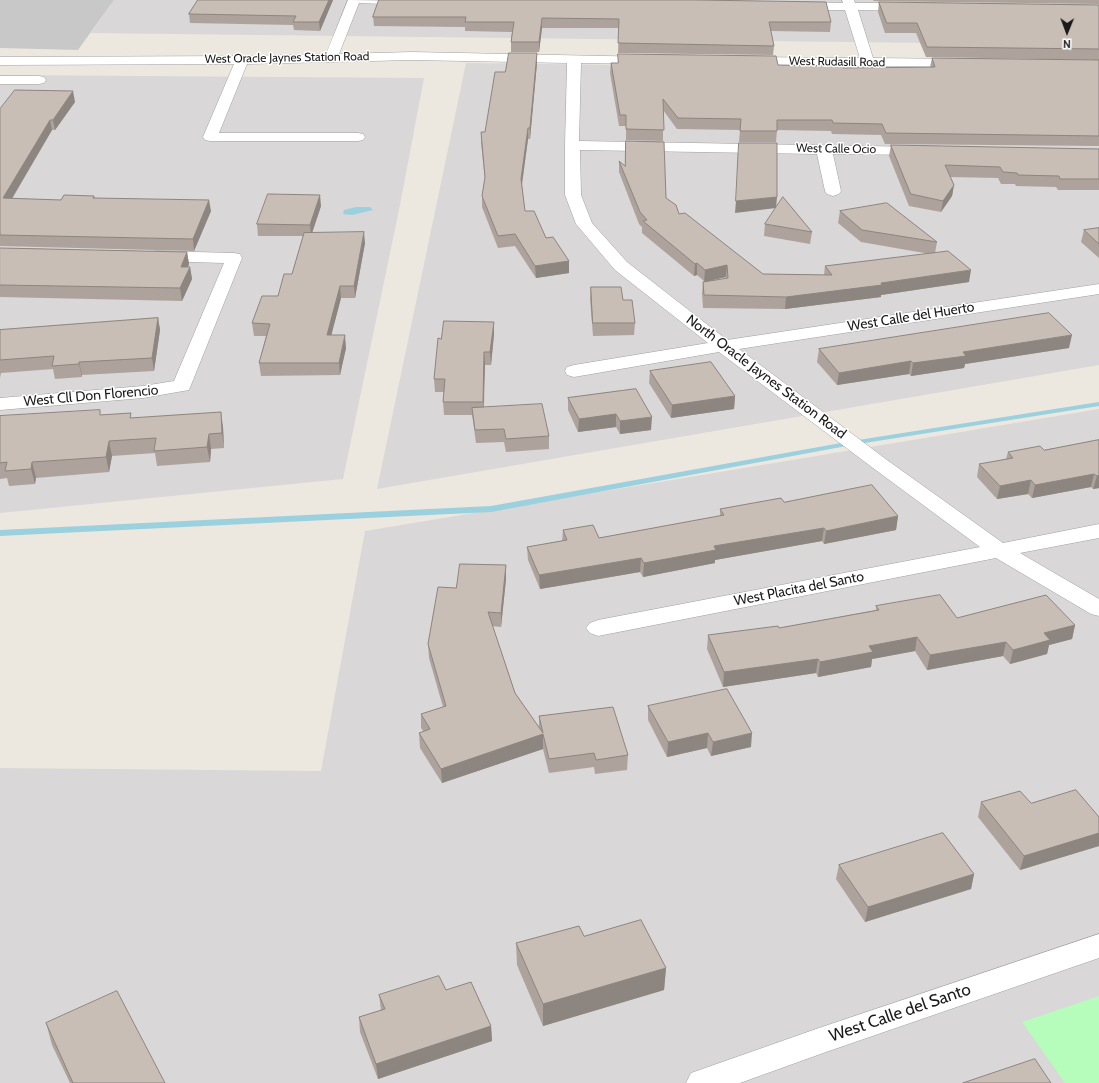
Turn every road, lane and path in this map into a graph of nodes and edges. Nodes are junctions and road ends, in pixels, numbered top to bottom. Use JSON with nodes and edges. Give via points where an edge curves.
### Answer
{"nodes":[{"id":1,"x":354,"y":0,"type":"edge"},
{"id":2,"x":361,"y":0,"type":"edge"},
{"id":3,"x":416,"y":1,"type":"edge"},
{"id":4,"x":849,"y":3,"type":"edge"},
{"id":5,"x":787,"y":6,"type":"edge"},
{"id":6,"x":920,"y":7,"type":"edge"},
{"id":7,"x":331,"y":58,"type":"junction"},
{"id":8,"x":574,"y":59,"type":"junction"},
{"id":9,"x":242,"y":60,"type":"junction"},
{"id":10,"x":662,"y":60,"type":"edge"},
{"id":11,"x":733,"y":60,"type":"edge"},
{"id":12,"x":0,"y":61,"type":"edge"},
{"id":13,"x":868,"y":62,"type":"junction"},
{"id":14,"x":972,"y":63,"type":"edge"},
{"id":15,"x":0,"y":80,"type":"edge"},
{"id":16,"x":39,"y":80,"type":"dead end"},
{"id":17,"x":358,"y":137,"type":"dead end"},
{"id":18,"x":572,"y":145,"type":"junction"},
{"id":19,"x":824,"y":149,"type":"junction"},
{"id":20,"x":934,"y":151,"type":"edge"},
{"id":21,"x":834,"y":191,"type":"dead end"},
{"id":22,"x":140,"y":256,"type":"edge"},
{"id":23,"x":1099,"y":289,"type":"edge"},
{"id":24,"x":723,"y":346,"type":"junction"},
{"id":25,"x":574,"y":371,"type":"dead end"},
{"id":26,"x":0,"y":404,"type":"edge"},
{"id":27,"x":1099,"y":531,"type":"edge"},
{"id":28,"x":1000,"y":550,"type":"junction"},
{"id":29,"x":1099,"y":609,"type":"edge"},
{"id":30,"x":598,"y":628,"type":"dead end"},
{"id":31,"x":1099,"y":946,"type":"edge"},
{"id":32,"x":702,"y":1083,"type":"edge"}],
"edges":[{"from":1,"to":7,"type":"street"},
{"from":2,"to":3,"type":"street"},
{"from":4,"to":5,"type":"street"},
{"from":4,"to":6,"type":"street"},
{"from":4,"to":13,"type":"street"},
{"from":7,"to":8,"type":"street","name":"West Oracle Jaynes Station Road","via":[[412,56]]},
{"from":7,"to":9,"type":"street","name":"West Oracle Jaynes Station Road"},
{"from":8,"to":10,"type":"street"},
{"from":8,"to":18,"type":"street","name":"North Oracle Jaynes Station Road"},
{"from":9,"to":12,"type":"street","name":"West Oracle Jaynes Station Road"},
{"from":9,"to":17,"type":"street","via":[[210,137]]},
{"from":11,"to":13,"type":"street","name":"West Rudasill Road"},
{"from":13,"to":14,"type":"street","name":"West Rudasill Road"},
{"from":15,"to":16,"type":"street"},
{"from":18,"to":19,"type":"street","name":"West Calle Ocio"},
{"from":18,"to":24,"type":"street","name":"North Oracle Jaynes Station Road","via":[[573,195],[584,224],[621,266]]},
{"from":19,"to":20,"type":"street","name":"West Calle Ocio"},
{"from":19,"to":21,"type":"street"},
{"from":22,"to":26,"type":"street","name":"West Cll Don Florencio","via":[[234,258],[182,386],[143,392]]},
{"from":23,"to":24,"type":"street","name":"West Calle del Huerto"},
{"from":24,"to":25,"type":"street","name":"West Calle del Huerto"},
{"from":24,"to":28,"type":"street","name":"North Oracle Jaynes Station Road"},
{"from":27,"to":28,"type":"street","name":"West Placita del Santo"},
{"from":28,"to":29,"type":"street","name":"North Oracle Jaynes Station Road"},
{"from":28,"to":30,"type":"street","name":"West Placita del Santo"},
{"from":31,"to":32,"type":"street","name":"West Calle del Santo"}]}
